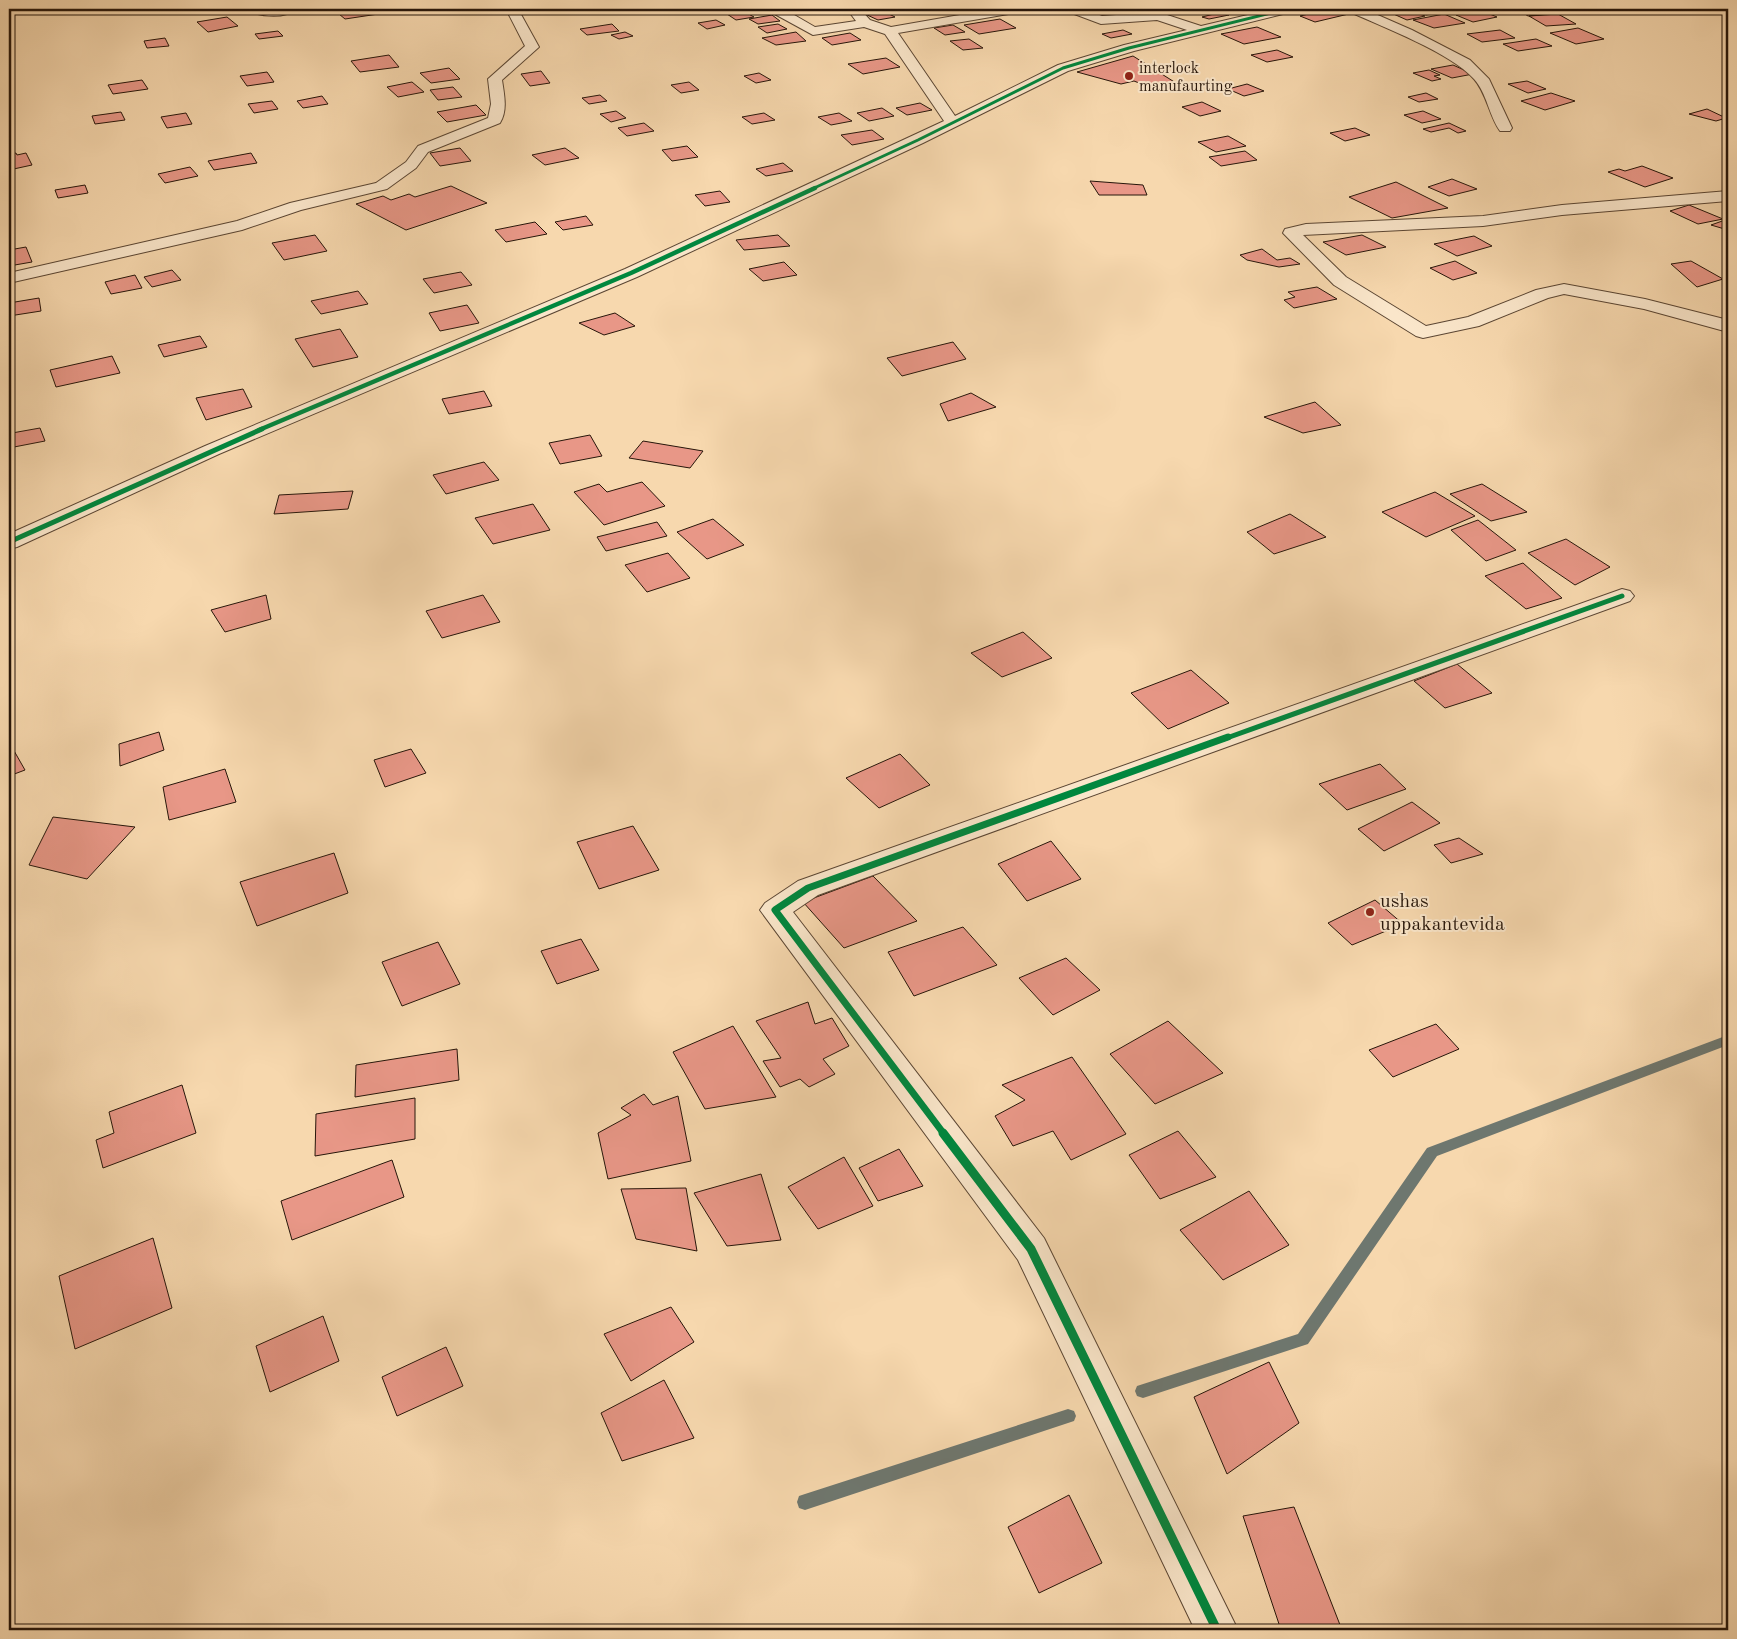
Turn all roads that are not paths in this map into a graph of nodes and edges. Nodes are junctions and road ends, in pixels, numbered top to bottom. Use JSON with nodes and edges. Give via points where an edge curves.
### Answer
{"nodes":[{"id":1,"x":254,"y":9,"type":"edge"},
{"id":2,"x":289,"y":9,"type":"edge"},
{"id":3,"x":512,"y":9,"type":"edge"},
{"id":4,"x":775,"y":9,"type":"edge"},
{"id":5,"x":852,"y":9,"type":"edge"},
{"id":6,"x":1014,"y":9,"type":"edge"},
{"id":7,"x":1073,"y":9,"type":"edge"},
{"id":8,"x":1287,"y":9,"type":"edge"},
{"id":9,"x":1354,"y":9,"type":"edge"},
{"id":10,"x":865,"y":23,"type":"junction"},
{"id":11,"x":1200,"y":30,"type":"junction"},
{"id":12,"x":890,"y":31,"type":"junction"},
{"id":13,"x":953,"y":123,"type":"junction"},
{"id":14,"x":1505,"y":128,"type":"dead end"},
{"id":15,"x":1728,"y":196,"type":"edge"},
{"id":16,"x":9,"y":278,"type":"edge"},
{"id":17,"x":1728,"y":326,"type":"edge"},
{"id":18,"x":9,"y":542,"type":"edge"},
{"id":19,"x":1622,"y":596,"type":"dead end"},
{"id":20,"x":1217,"y":1630,"type":"edge"}],
"edges":[{"from":1,"to":2,"type":"street","via":[[263,12]]},
{"from":3,"to":16,"type":"street","via":[[532,47],[495,79],[498,104],[495,120],[423,149],[411,165],[381,186],[296,206],[242,226]]},
{"from":4,"to":10,"type":"street","via":[[813,31]]},
{"from":5,"to":10,"type":"street"},
{"from":6,"to":12,"type":"street"},
{"from":7,"to":11,"type":"street","via":[[1101,20],[1158,16]]},
{"from":8,"to":11,"type":"street"},
{"from":9,"to":14,"type":"street","via":[[1465,63],[1482,79]]},
{"from":10,"to":12,"type":"street"},
{"from":11,"to":13,"type":"street","via":[[1063,68]]},
{"from":12,"to":13,"type":"street"},
{"from":13,"to":18,"type":"street","via":[[631,273],[212,450]]},
{"from":15,"to":17,"type":"street","via":[[1483,220],[1291,233],[1340,281],[1423,332],[1473,322],[1542,294],[1564,289],[1645,304]]},
{"from":19,"to":20,"type":"street","via":[[808,888],[775,910],[1031,1249]]}]}
